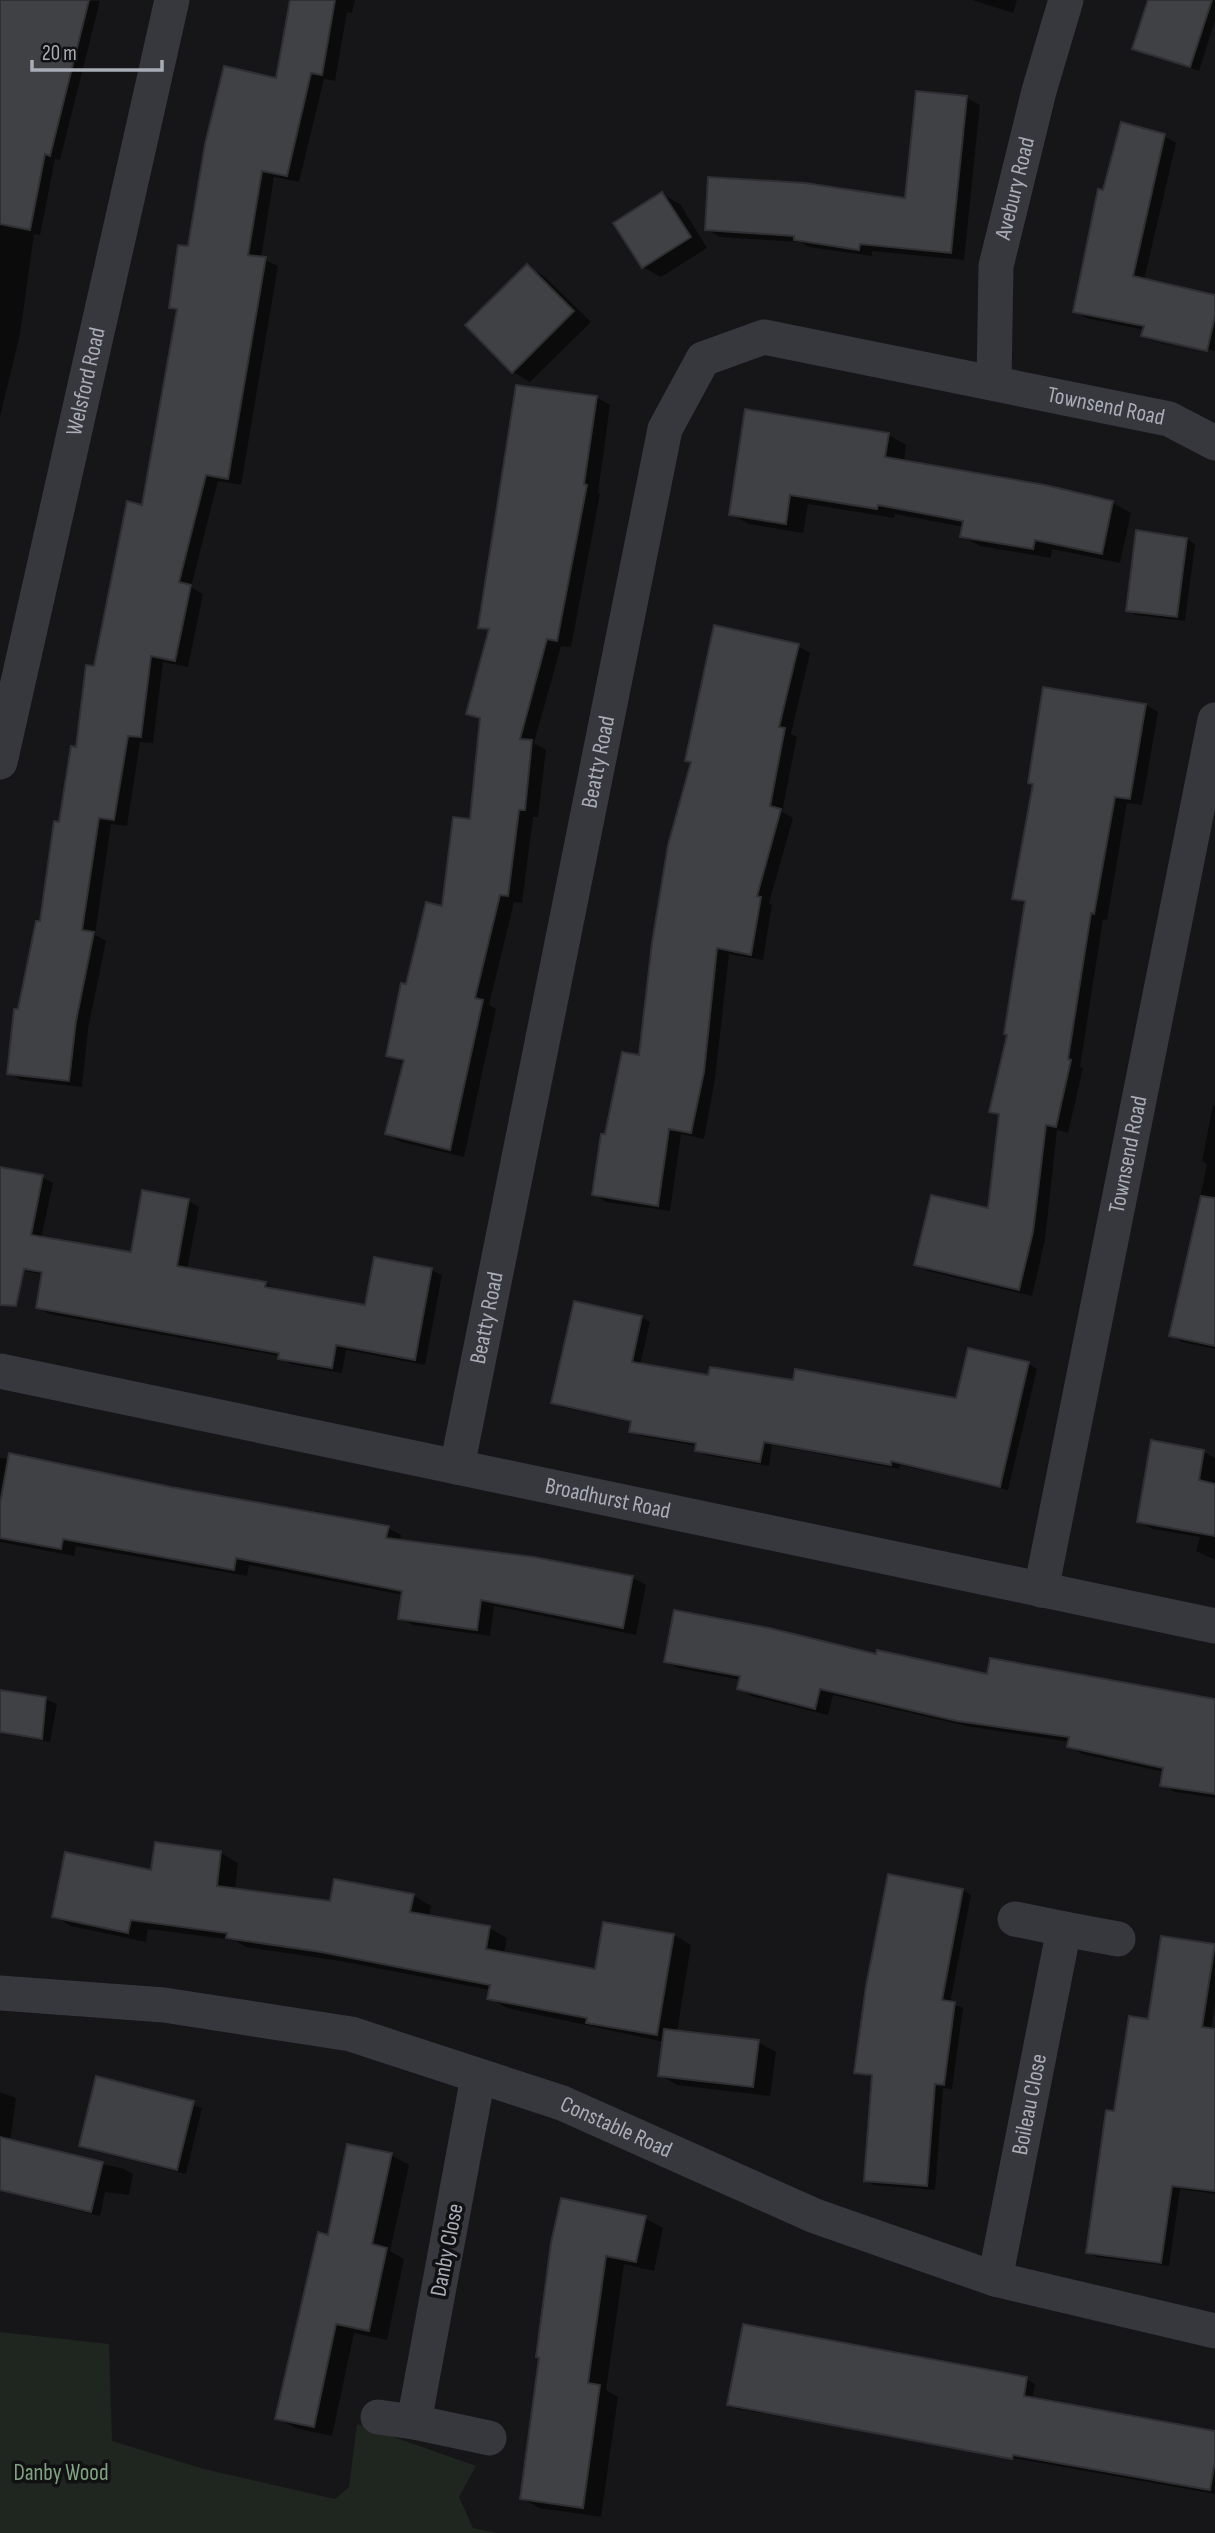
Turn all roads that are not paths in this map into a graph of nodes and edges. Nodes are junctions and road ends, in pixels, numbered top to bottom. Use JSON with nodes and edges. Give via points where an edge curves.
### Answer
{"nodes":[{"id":1,"x":172,"y":0,"type":"edge"},
{"id":2,"x":1066,"y":0,"type":"edge"},
{"id":3,"x":994,"y":382,"type":"junction"},
{"id":4,"x":1215,"y":443,"type":"edge"},
{"id":5,"x":1215,"y":720,"type":"edge"},
{"id":6,"x":0,"y":762,"type":"edge"},
{"id":7,"x":0,"y":1371,"type":"edge"},
{"id":8,"x":457,"y":1467,"type":"junction"},
{"id":9,"x":1041,"y":1590,"type":"junction"},
{"id":10,"x":1215,"y":1626,"type":"edge"},
{"id":11,"x":1015,"y":1919,"type":"dead end"},
{"id":12,"x":1064,"y":1929,"type":"junction"},
{"id":13,"x":1118,"y":1939,"type":"dead end"},
{"id":14,"x":0,"y":1993,"type":"edge"},
{"id":15,"x":478,"y":2077,"type":"junction"},
{"id":16,"x":995,"y":2279,"type":"junction"},
{"id":17,"x":1215,"y":2331,"type":"edge"},
{"id":18,"x":379,"y":2417,"type":"dead end"},
{"id":19,"x":414,"y":2422,"type":"junction"},
{"id":20,"x":489,"y":2438,"type":"dead end"}],
"edges":[{"from":1,"to":6,"type":"street","name":"Welsford Road"},
{"from":2,"to":3,"type":"street","name":"Avebury Road","via":[[996,266]]},
{"from":3,"to":4,"type":"street","name":"Townsend Road","via":[[1169,419]]},
{"from":3,"to":8,"type":"street","name":"Beatty Road","via":[[764,337],[703,359],[665,429]]},
{"from":5,"to":9,"type":"street","name":"Townsend Road"},
{"from":7,"to":8,"type":"street","name":"Broadhurst Road"},
{"from":8,"to":9,"type":"street","name":"Broadhurst Road"},
{"from":9,"to":10,"type":"street","name":"Broadhurst Road"},
{"from":11,"to":12,"type":"street"},
{"from":12,"to":13,"type":"street"},
{"from":12,"to":16,"type":"street","name":"Boileau Close"},
{"from":14,"to":15,"type":"street","name":"Constable Road","via":[[164,2005],[351,2034]]},
{"from":15,"to":16,"type":"street","name":"Constable Road","via":[[562,2102],[815,2216]]},
{"from":15,"to":19,"type":"street","name":"Danby Close"},
{"from":16,"to":17,"type":"street","name":"Constable Road"},
{"from":18,"to":19,"type":"street"},
{"from":19,"to":20,"type":"street"}]}
